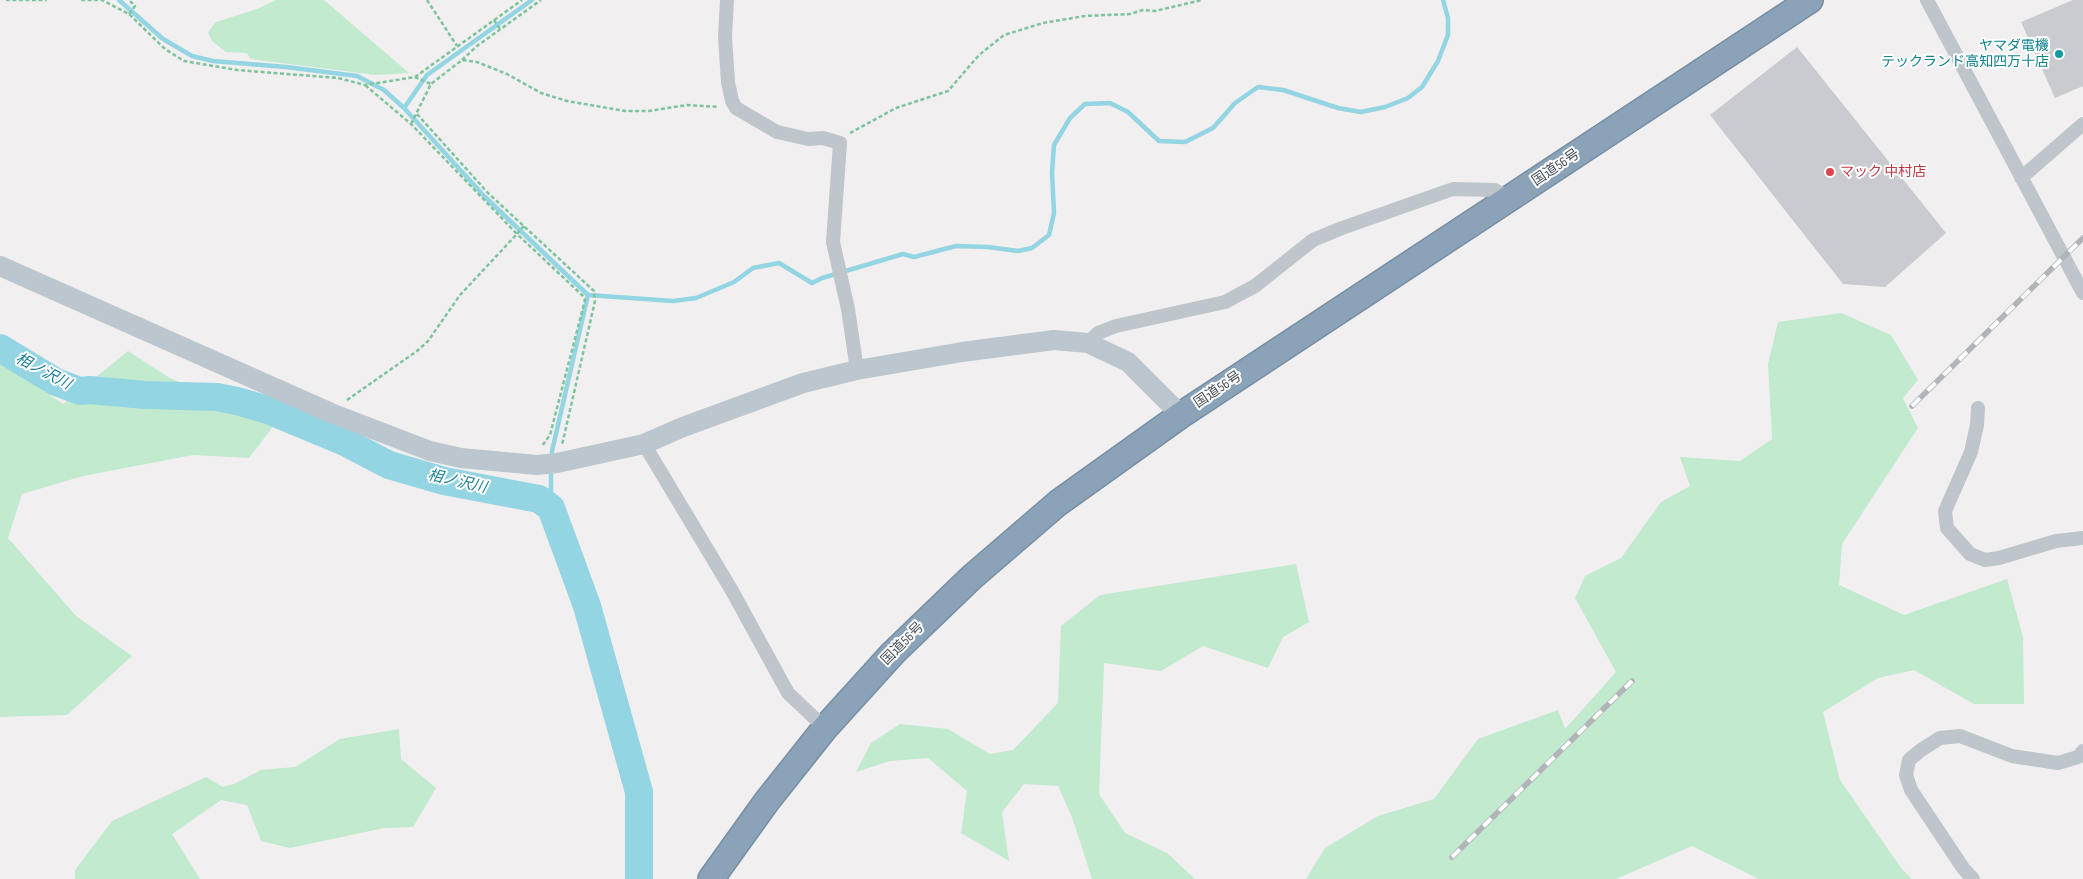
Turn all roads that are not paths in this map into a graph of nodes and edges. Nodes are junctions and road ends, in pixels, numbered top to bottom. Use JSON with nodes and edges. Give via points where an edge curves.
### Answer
{"nodes":[{"id":1,"x":727,"y":0,"type":"edge"},
{"id":2,"x":1810,"y":0,"type":"edge"},
{"id":3,"x":1927,"y":0,"type":"edge"},
{"id":4,"x":2083,"y":124,"type":"edge"},
{"id":5,"x":2021,"y":178,"type":"junction"},
{"id":6,"x":1510,"y":200,"type":"junction"},
{"id":7,"x":0,"y":266,"type":"edge"},
{"id":8,"x":2083,"y":293,"type":"edge"},
{"id":9,"x":1088,"y":343,"type":"junction"},
{"id":10,"x":857,"y":370,"type":"junction"},
{"id":11,"x":1978,"y":408,"type":"dead end"},
{"id":12,"x":1181,"y":415,"type":"junction"},
{"id":13,"x":644,"y":444,"type":"junction"},
{"id":14,"x":2083,"y":538,"type":"edge"},
{"id":15,"x":825,"y":728,"type":"junction"},
{"id":16,"x":2083,"y":751,"type":"edge"},
{"id":17,"x":711,"y":879,"type":"edge"},
{"id":18,"x":1973,"y":879,"type":"edge"}],
"edges":[{"from":1,"to":10,"type":"street","via":[[728,82],[736,108],[777,132],[808,140],[823,138],[840,143],[833,242]]},
{"from":2,"to":6,"type":"highway","name":"国道56号"},
{"from":3,"to":5,"type":"street"},
{"from":4,"to":5,"type":"street"},
{"from":5,"to":8,"type":"street"},
{"from":6,"to":9,"type":"street","via":[[1494,190],[1453,189],[1313,240],[1255,286],[1225,302],[1116,326],[1098,333]]},
{"from":6,"to":12,"type":"highway","name":"国道56号"},
{"from":7,"to":13,"type":"street","via":[[331,413],[430,451],[461,458],[533,465]]},
{"from":9,"to":10,"type":"street","via":[[1054,340],[1014,344]]},
{"from":9,"to":12,"type":"street","via":[[1128,362]]},
{"from":10,"to":13,"type":"street","via":[[804,383]]},
{"from":11,"to":14,"type":"street","via":[[1978,425],[1971,452],[1945,511],[1947,528],[1970,554],[1985,560],[2056,541]]},
{"from":12,"to":15,"type":"highway","name":"国道56号","via":[[1058,503],[972,576],[892,654]]},
{"from":13,"to":15,"type":"street","via":[[731,589],[788,693]]},
{"from":15,"to":17,"type":"highway","name":"国道56号"},
{"from":16,"to":18,"type":"street","via":[[2078,757],[2058,763],[2012,756],[1960,736],[1940,738],[1910,760],[1906,775],[1911,790]]}]}
